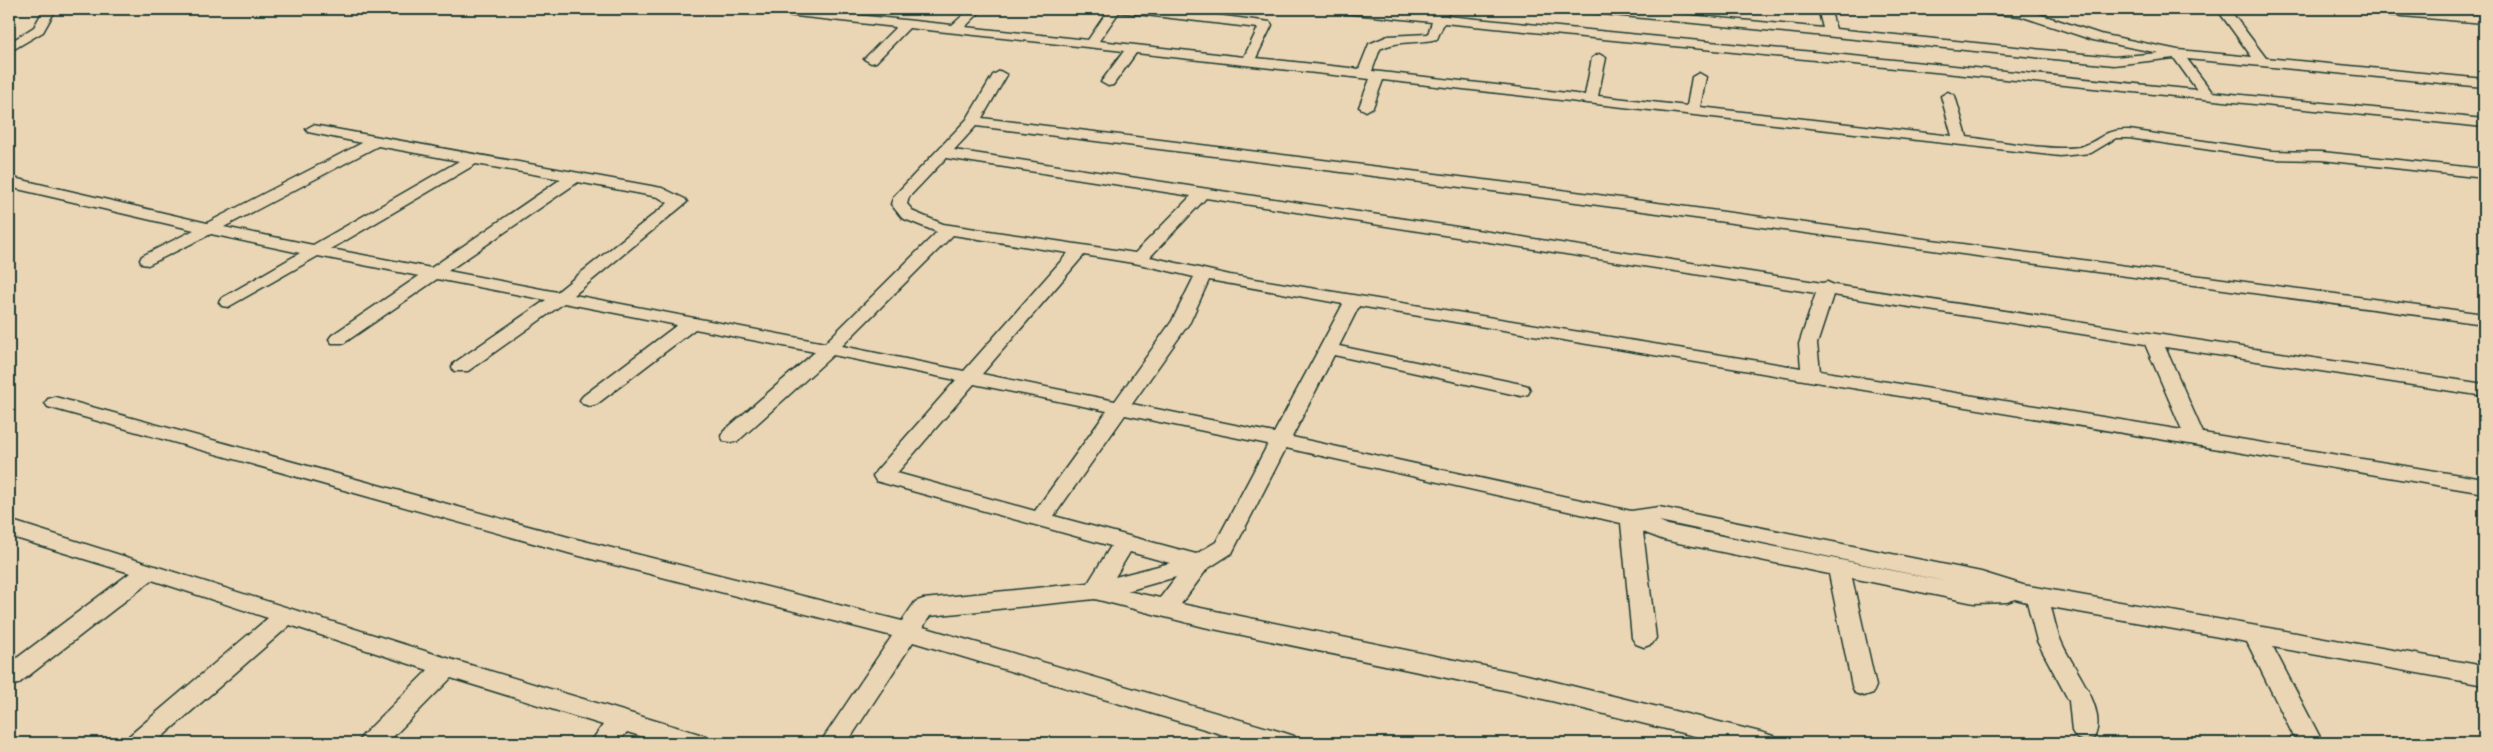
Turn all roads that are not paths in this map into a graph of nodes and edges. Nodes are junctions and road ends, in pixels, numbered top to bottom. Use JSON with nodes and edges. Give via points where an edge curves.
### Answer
{"nodes":[{"id":1,"x":50,"y":9,"type":"edge"},
{"id":2,"x":768,"y":9,"type":"edge"},
{"id":3,"x":977,"y":9,"type":"edge"},
{"id":4,"x":1115,"y":9,"type":"edge"},
{"id":5,"x":1120,"y":9,"type":"edge"},
{"id":6,"x":1344,"y":9,"type":"edge"},
{"id":7,"x":1593,"y":9,"type":"edge"},
{"id":8,"x":1824,"y":9,"type":"edge"},
{"id":9,"x":1980,"y":9,"type":"edge"},
{"id":10,"x":2223,"y":9,"type":"edge"},
{"id":11,"x":2367,"y":9,"type":"edge"},
{"id":12,"x":1161,"y":11,"type":"edge"},
{"id":13,"x":2017,"y":11,"type":"edge"},
{"id":14,"x":1441,"y":13,"type":"edge"},
{"id":15,"x":1677,"y":13,"type":"edge"},
{"id":16,"x":2484,"y":19,"type":"edge"},
{"id":17,"x":906,"y":24,"type":"junction"},
{"id":18,"x":956,"y":29,"type":"junction"},
{"id":19,"x":1830,"y":32,"type":"junction"},
{"id":20,"x":1856,"y":34,"type":"junction"},
{"id":21,"x":1091,"y":44,"type":"junction"},
{"id":22,"x":9,"y":48,"type":"edge"},
{"id":23,"x":1133,"y":48,"type":"junction"},
{"id":24,"x":2177,"y":54,"type":"junction"},
{"id":25,"x":1599,"y":58,"type":"dead end"},
{"id":26,"x":871,"y":59,"type":"dead end"},
{"id":27,"x":1863,"y":60,"type":"junction"},
{"id":28,"x":1248,"y":61,"type":"junction"},
{"id":29,"x":2262,"y":62,"type":"junction"},
{"id":30,"x":1371,"y":74,"type":"junction"},
{"id":31,"x":1000,"y":75,"type":"dead end"},
{"id":32,"x":1867,"y":76,"type":"dead end"},
{"id":33,"x":1699,"y":77,"type":"dead end"},
{"id":34,"x":1108,"y":82,"type":"dead end"},
{"id":35,"x":2484,"y":83,"type":"edge"},
{"id":36,"x":2207,"y":95,"type":"junction"},
{"id":37,"x":1948,"y":96,"type":"dead end"},
{"id":38,"x":1591,"y":99,"type":"junction"},
{"id":39,"x":1366,"y":107,"type":"dead end"},
{"id":40,"x":1693,"y":110,"type":"junction"},
{"id":41,"x":973,"y":121,"type":"junction"},
{"id":42,"x":2484,"y":123,"type":"edge"},
{"id":43,"x":313,"y":129,"type":"dead end"},
{"id":44,"x":1960,"y":140,"type":"junction"},
{"id":45,"x":376,"y":141,"type":"junction"},
{"id":46,"x":943,"y":153,"type":"junction"},
{"id":47,"x":473,"y":159,"type":"junction"},
{"id":48,"x":2484,"y":174,"type":"edge"},
{"id":49,"x":575,"y":177,"type":"junction"},
{"id":50,"x":9,"y":182,"type":"edge"},
{"id":51,"x":1202,"y":192,"type":"junction"},
{"id":52,"x":209,"y":228,"type":"junction"},
{"id":53,"x":950,"y":229,"type":"junction"},
{"id":54,"x":1080,"y":250,"type":"junction"},
{"id":55,"x":315,"y":251,"type":"junction"},
{"id":56,"x":1140,"y":259,"type":"junction"},
{"id":57,"x":148,"y":260,"type":"dead end"},
{"id":58,"x":435,"y":274,"type":"junction"},
{"id":59,"x":1204,"y":274,"type":"junction"},
{"id":60,"x":1828,"y":288,"type":"junction"},
{"id":61,"x":560,"y":298,"type":"junction"},
{"id":62,"x":1353,"y":301,"type":"junction"},
{"id":63,"x":228,"y":302,"type":"dead end"},
{"id":64,"x":2484,"y":319,"type":"edge"},
{"id":65,"x":691,"y":323,"type":"junction"},
{"id":66,"x":2152,"y":338,"type":"junction"},
{"id":67,"x":338,"y":339,"type":"dead end"},
{"id":68,"x":829,"y":349,"type":"junction"},
{"id":69,"x":1329,"y":349,"type":"junction"},
{"id":70,"x":462,"y":367,"type":"dead end"},
{"id":71,"x":1811,"y":376,"type":"junction"},
{"id":72,"x":970,"y":378,"type":"junction"},
{"id":73,"x":1521,"y":390,"type":"dead end"},
{"id":74,"x":2484,"y":390,"type":"edge"},
{"id":75,"x":590,"y":400,"type":"dead end"},
{"id":76,"x":56,"y":402,"type":"dead end"},
{"id":77,"x":1121,"y":408,"type":"junction"},
{"id":78,"x":731,"y":436,"type":"dead end"},
{"id":79,"x":2196,"y":439,"type":"junction"},
{"id":80,"x":1278,"y":440,"type":"junction"},
{"id":81,"x":2484,"y":486,"type":"edge"},
{"id":82,"x":1631,"y":518,"type":"junction"},
{"id":83,"x":1040,"y":520,"type":"junction"},
{"id":84,"x":14,"y":535,"type":"edge"},
{"id":85,"x":1124,"y":543,"type":"junction"},
{"id":86,"x":1199,"y":563,"type":"junction"},
{"id":87,"x":1839,"y":568,"type":"junction"},
{"id":88,"x":149,"y":571,"type":"junction"},
{"id":89,"x":1095,"y":591,"type":"junction"},
{"id":90,"x":2030,"y":594,"type":"junction"},
{"id":91,"x":1165,"y":608,"type":"junction"},
{"id":92,"x":286,"y":616,"type":"junction"},
{"id":93,"x":907,"y":631,"type":"junction"},
{"id":94,"x":2255,"y":635,"type":"junction"},
{"id":95,"x":1644,"y":638,"type":"dead end"},
{"id":96,"x":446,"y":667,"type":"junction"},
{"id":97,"x":2484,"y":676,"type":"edge"},
{"id":98,"x":9,"y":677,"type":"edge"},
{"id":99,"x":1864,"y":686,"type":"dead end"},
{"id":100,"x":621,"y":722,"type":"junction"},
{"id":101,"x":2085,"y":731,"type":"dead end"},
{"id":102,"x":138,"y":743,"type":"edge"},
{"id":103,"x":371,"y":743,"type":"edge"},
{"id":104,"x":603,"y":743,"type":"edge"},
{"id":105,"x":696,"y":743,"type":"edge"},
{"id":106,"x":833,"y":743,"type":"edge"},
{"id":107,"x":1285,"y":743,"type":"edge"},
{"id":108,"x":1764,"y":743,"type":"edge"},
{"id":109,"x":2310,"y":743,"type":"edge"}],
"edges":[{"from":1,"to":22,"type":"street","via":[[39,29]]},
{"from":2,"to":17,"type":"street"},
{"from":3,"to":18,"type":"street"},
{"from":4,"to":21,"type":"street"},
{"from":5,"to":12,"type":"street"},
{"from":6,"to":14,"type":"street"},
{"from":7,"to":15,"type":"street"},
{"from":8,"to":19,"type":"street"},
{"from":9,"to":13,"type":"street"},
{"from":10,"to":29,"type":"street"},
{"from":11,"to":16,"type":"street"},
{"from":12,"to":28,"type":"street","via":[[1266,25]]},
{"from":13,"to":24,"type":"street","via":[[2098,37]]},
{"from":14,"to":27,"type":"street"},
{"from":14,"to":30,"type":"street","via":[[1433,36],[1388,40],[1374,46]]},
{"from":15,"to":19,"type":"street"},
{"from":17,"to":18,"type":"street"},
{"from":17,"to":26,"type":"street"},
{"from":18,"to":21,"type":"street"},
{"from":19,"to":20,"type":"street"},
{"from":20,"to":24,"type":"street","via":[[2114,61]]},
{"from":20,"to":27,"type":"street"},
{"from":21,"to":23,"type":"street"},
{"from":23,"to":28,"type":"street"},
{"from":23,"to":34,"type":"street"},
{"from":24,"to":29,"type":"street"},
{"from":24,"to":36,"type":"street"},
{"from":25,"to":38,"type":"street"},
{"from":27,"to":32,"type":"street"},
{"from":27,"to":36,"type":"street"},
{"from":28,"to":30,"type":"street"},
{"from":29,"to":35,"type":"street"},
{"from":30,"to":38,"type":"street"},
{"from":30,"to":39,"type":"street"},
{"from":31,"to":41,"type":"street"},
{"from":33,"to":40,"type":"street"},
{"from":36,"to":42,"type":"street"},
{"from":37,"to":44,"type":"street"},
{"from":38,"to":40,"type":"street"},
{"from":40,"to":44,"type":"street"},
{"from":41,"to":46,"type":"street"},
{"from":41,"to":64,"type":"street","via":[[1518,189]]},
{"from":43,"to":45,"type":"street"},
{"from":44,"to":48,"type":"street","via":[[2060,152],[2086,150],[2113,134],[2129,134],[2272,155],[2322,156]]},
{"from":45,"to":47,"type":"street"},
{"from":45,"to":52,"type":"street"},
{"from":46,"to":51,"type":"street"},
{"from":46,"to":53,"type":"street","via":[[902,196],[899,204],[908,215],[939,228]]},
{"from":47,"to":49,"type":"street"},
{"from":47,"to":55,"type":"street"},
{"from":49,"to":58,"type":"street"},
{"from":49,"to":61,"type":"street","via":[[662,193],[679,202]]},
{"from":50,"to":52,"type":"street"},
{"from":51,"to":56,"type":"street"},
{"from":51,"to":60,"type":"street"},
{"from":52,"to":55,"type":"street"},
{"from":52,"to":57,"type":"street"},
{"from":53,"to":54,"type":"street"},
{"from":53,"to":68,"type":"street"},
{"from":54,"to":56,"type":"street"},
{"from":54,"to":72,"type":"street"},
{"from":55,"to":58,"type":"street"},
{"from":55,"to":63,"type":"street"},
{"from":56,"to":59,"type":"street"},
{"from":58,"to":61,"type":"street"},
{"from":58,"to":67,"type":"street"},
{"from":59,"to":62,"type":"street"},
{"from":59,"to":77,"type":"street","via":[[1181,322]]},
{"from":60,"to":66,"type":"street"},
{"from":60,"to":71,"type":"street","via":[[1808,344]]},
{"from":61,"to":65,"type":"street"},
{"from":61,"to":70,"type":"street"},
{"from":62,"to":69,"type":"street"},
{"from":62,"to":71,"type":"street"},
{"from":65,"to":68,"type":"street"},
{"from":65,"to":75,"type":"street"},
{"from":66,"to":74,"type":"street"},
{"from":66,"to":79,"type":"street"},
{"from":68,"to":72,"type":"street"},
{"from":68,"to":78,"type":"street"},
{"from":69,"to":73,"type":"street"},
{"from":69,"to":80,"type":"street"},
{"from":71,"to":79,"type":"street"},
{"from":72,"to":77,"type":"street"},
{"from":72,"to":83,"type":"street","via":[[884,476]]},
{"from":76,"to":93,"type":"street","via":[[572,546]]},
{"from":77,"to":80,"type":"street"},
{"from":77,"to":83,"type":"street"},
{"from":79,"to":81,"type":"street"},
{"from":80,"to":82,"type":"street"},
{"from":80,"to":86,"type":"street","via":[[1224,547]]},
{"from":82,"to":87,"type":"street","via":[[1664,532]]},
{"from":82,"to":90,"type":"street","via":[[1659,514],[1980,580]]},
{"from":82,"to":95,"type":"street"},
{"from":83,"to":85,"type":"street"},
{"from":84,"to":88,"type":"street"},
{"from":85,"to":86,"type":"street"},
{"from":85,"to":89,"type":"street"},
{"from":86,"to":89,"type":"street"},
{"from":86,"to":91,"type":"street"},
{"from":87,"to":90,"type":"street","via":[[1974,595]]},
{"from":87,"to":99,"type":"street"},
{"from":88,"to":92,"type":"street"},
{"from":88,"to":98,"type":"street"},
{"from":89,"to":91,"type":"street"},
{"from":89,"to":93,"type":"street","via":[[923,608]]},
{"from":90,"to":94,"type":"street"},
{"from":90,"to":101,"type":"street","via":[[2048,641],[2081,701]]},
{"from":91,"to":108,"type":"street","via":[[1523,684]]},
{"from":92,"to":96,"type":"street"},
{"from":92,"to":102,"type":"street"},
{"from":93,"to":106,"type":"street"},
{"from":93,"to":107,"type":"street"},
{"from":94,"to":97,"type":"street"},
{"from":94,"to":109,"type":"street"},
{"from":96,"to":100,"type":"street"},
{"from":96,"to":103,"type":"street"},
{"from":100,"to":104,"type":"street"},
{"from":100,"to":105,"type":"street"}]}
